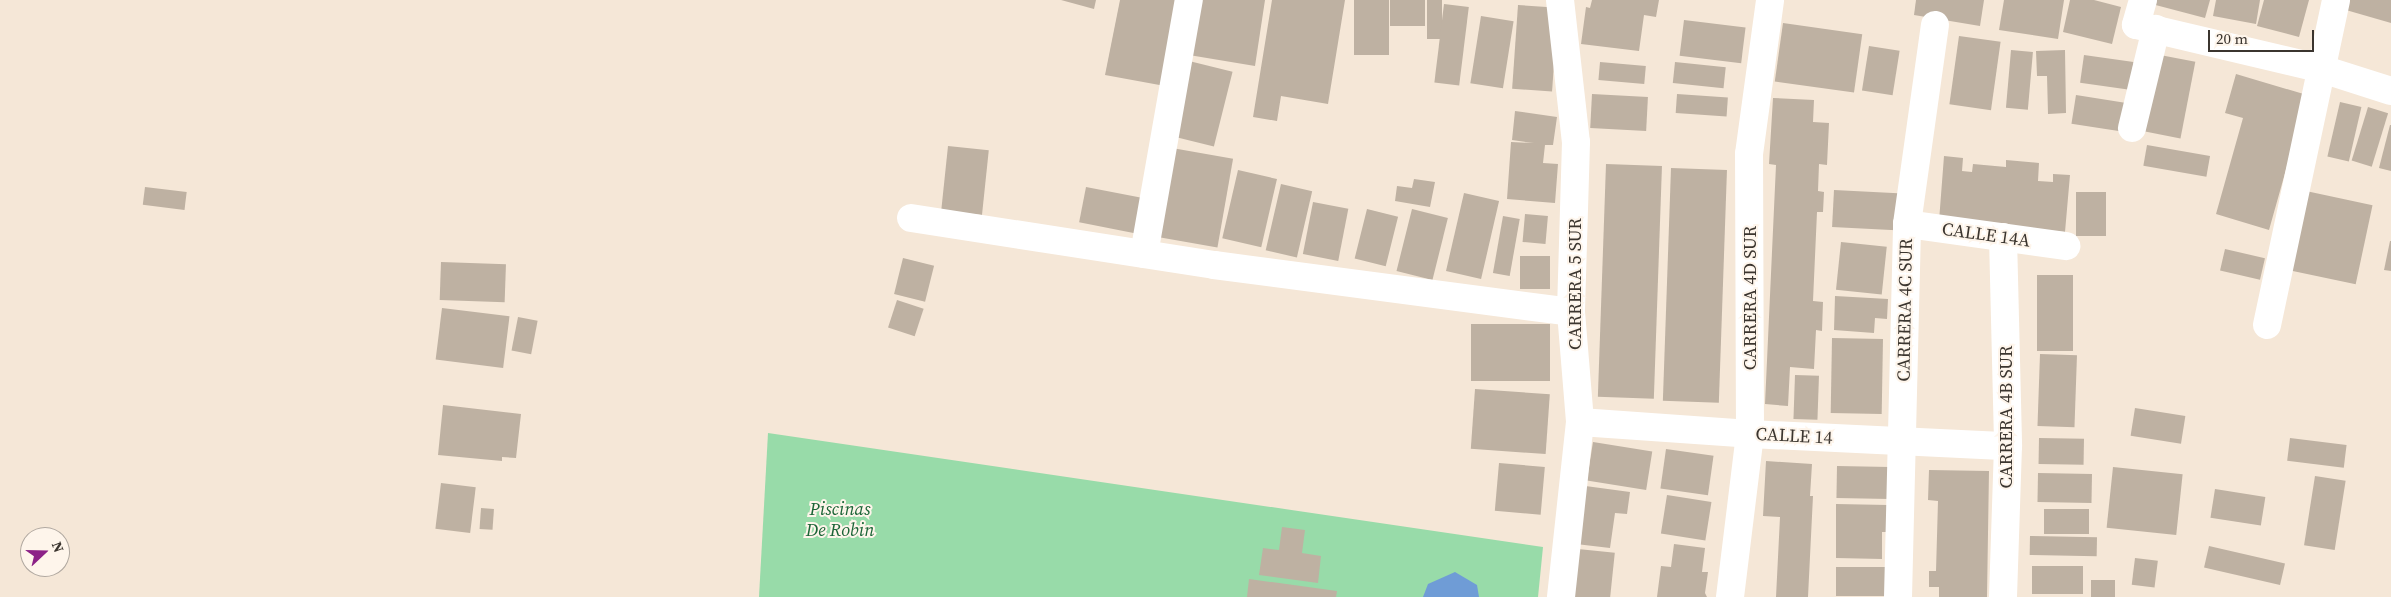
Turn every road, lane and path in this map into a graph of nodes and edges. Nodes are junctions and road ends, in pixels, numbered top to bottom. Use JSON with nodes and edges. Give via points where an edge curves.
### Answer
{"nodes":[{"id":1,"x":1189,"y":0,"type":"edge"},
{"id":2,"x":1560,"y":0,"type":"edge"},
{"id":3,"x":1770,"y":0,"type":"edge"},
{"id":4,"x":2336,"y":0,"type":"edge"},
{"id":5,"x":2145,"y":18,"type":"edge"},
{"id":6,"x":1935,"y":25,"type":"dead end"},
{"id":7,"x":2322,"y":69,"type":"junction"},
{"id":8,"x":2391,"y":91,"type":"edge"},
{"id":9,"x":2132,"y":128,"type":"dead end"},
{"id":10,"x":911,"y":218,"type":"dead end"},
{"id":11,"x":1907,"y":224,"type":"junction"},
{"id":12,"x":2003,"y":237,"type":"junction"},
{"id":13,"x":2066,"y":246,"type":"dead end"},
{"id":14,"x":1144,"y":254,"type":"junction"},
{"id":15,"x":1571,"y":312,"type":"junction"},
{"id":16,"x":2267,"y":325,"type":"dead end"},
{"id":17,"x":1580,"y":422,"type":"junction"},
{"id":18,"x":1750,"y":434,"type":"junction"},
{"id":19,"x":1903,"y":441,"type":"junction"},
{"id":20,"x":2008,"y":446,"type":"junction"},
{"id":21,"x":1561,"y":597,"type":"edge"},
{"id":22,"x":1730,"y":597,"type":"edge"},
{"id":23,"x":1898,"y":597,"type":"edge"},
{"id":24,"x":2003,"y":597,"type":"edge"}],
"edges":[{"from":1,"to":14,"type":"street"},
{"from":2,"to":15,"type":"street","name":"CARRERA 5 SUR","via":[[1576,142]]},
{"from":3,"to":18,"type":"street","name":"CARRERA 4D SUR","via":[[1749,154]]},
{"from":4,"to":7,"type":"street"},
{"from":5,"to":7,"type":"street"},
{"from":5,"to":9,"type":"street"},
{"from":6,"to":11,"type":"street","name":"CARRERA 4C SUR"},
{"from":7,"to":8,"type":"street"},
{"from":7,"to":16,"type":"street"},
{"from":10,"to":14,"type":"street"},
{"from":11,"to":12,"type":"street","name":"CALLE 14A"},
{"from":11,"to":19,"type":"street","name":"CARRERA 4C SUR"},
{"from":12,"to":13,"type":"street","name":"CALLE 14A"},
{"from":12,"to":20,"type":"street","name":"CARRERA 4B SUR"},
{"from":14,"to":15,"type":"street"},
{"from":15,"to":17,"type":"street","name":"CARRERA 5 SUR"},
{"from":17,"to":18,"type":"street","name":"CALLE 14"},
{"from":17,"to":21,"type":"street","name":"CARRERA 5 SUR"},
{"from":18,"to":19,"type":"street","name":"CALLE 14"},
{"from":18,"to":22,"type":"street","name":"CARRERA 4D SUR"},
{"from":19,"to":20,"type":"street","name":"CALLE 14"},
{"from":19,"to":23,"type":"street","name":"CARRERA 4C SUR"},
{"from":20,"to":24,"type":"street","name":"CARRERA 4B SUR"}]}
